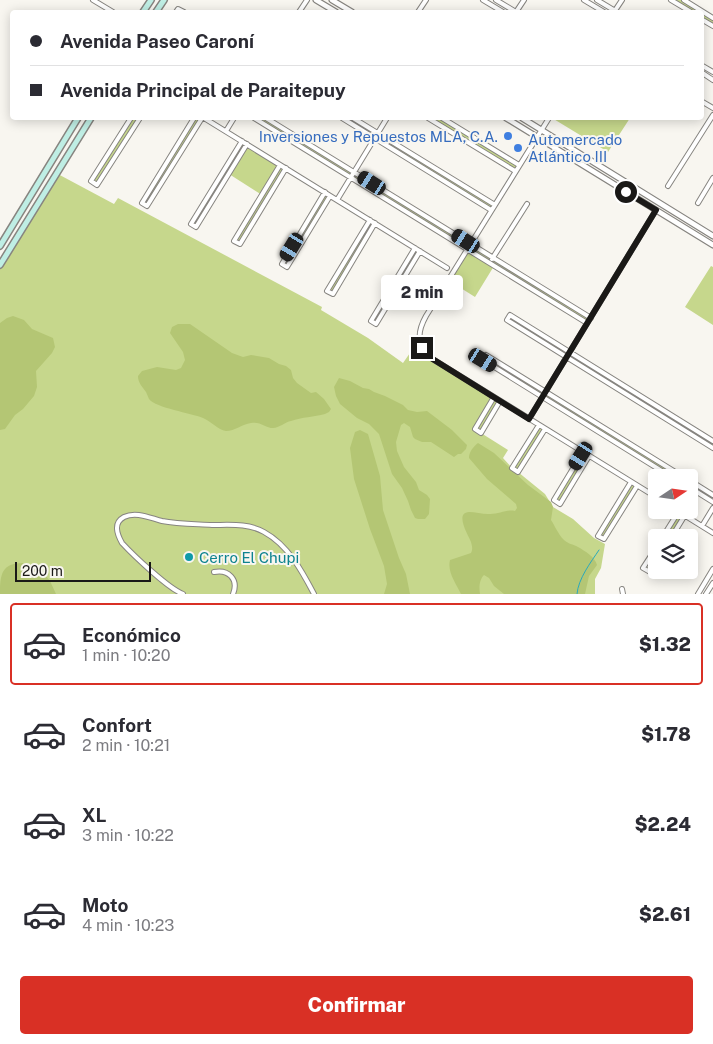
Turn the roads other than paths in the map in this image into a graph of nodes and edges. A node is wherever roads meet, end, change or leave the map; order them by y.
1 (93, 0) edge
2 (316, 0) edge
3 (332, 0) edge
4 (482, 0) edge
5 (496, 0) edge
6 (584, 0) edge
7 (597, 0) edge
8 (671, 0) edge
9 (684, 0) edge
10 (110, 10) edge
11 (333, 10) edge
12 (349, 10) edge
13 (500, 10) edge
14 (513, 10) edge
15 (601, 10) edge
16 (612, 10) edge
17 (688, 10) edge
18 (697, 10) edge
19 (713, 114) edge
20 (77, 120) edge
21 (90, 120) edge
22 (130, 120) edge
23 (139, 120) edge
24 (193, 120) edge
25 (202, 120) edge
26 (207, 120) edge
27 (233, 120) edge
28 (257, 120) edge
29 (269, 120) edge
30 (345, 120) edge
31 (356, 120) edge
32 (386, 120) edge
33 (431, 120) edge
34 (445, 120) edge
35 (509, 120) edge
36 (525, 120) edge
37 (548, 120) edge
38 (462, 130) junction
39 (541, 130) junction
40 (226, 131) junction
41 (378, 133) junction
42 (458, 136) junction
43 (537, 137) junction
44 (375, 138) junction
45 (301, 139) junction
46 (242, 141) junction
47 (247, 144) junction
48 (298, 145) junction
49 (280, 165) junction
50 (519, 165) junction
51 (286, 168) junction
52 (438, 170) junction
53 (515, 171) junction
54 (354, 172) junction
55 (435, 176) junction
56 (351, 177) junction
57 (713, 178) edge
58 (668, 186) dead end
59 (325, 192) junction
60 (330, 196) junction
61 (337, 200) junction
62 (698, 203) dead end
63 (526, 204) dead end
64 (494, 205) junction
65 (412, 208) junction
66 (491, 210) junction
67 (656, 210) junction
68 (409, 213) junction
69 (370, 220) junction
70 (375, 224) junction
71 (713, 236) edge
72 (470, 244) junction
73 (0, 246) edge
74 (713, 246) edge
75 (415, 248) junction
76 (467, 249) junction
77 (420, 251) junction
78 (493, 258) junction
79 (490, 263) junction
80 (0, 264) edge
81 (447, 268) dead end
82 (531, 281) junction
83 (528, 287) junction
84 (591, 318) junction
85 (587, 323) junction
86 (570, 352) junction
87 (567, 357) junction
88 (546, 391) junction
89 (494, 397) junction
90 (542, 397) junction
91 (500, 401) junction
92 (671, 415) junction
93 (529, 419) junction
94 (668, 420) junction
95 (539, 425) junction
96 (545, 428) junction
97 (713, 441) edge
98 (713, 448) edge
99 (583, 452) junction
100 (648, 454) junction
101 (590, 456) junction
102 (644, 460) junction
103 (658, 469) edge
104 (671, 469) edge
105 (631, 482) junction
106 (637, 486) junction
107 (698, 486) edge
108 (648, 493) edge
109 (698, 493) edge
110 (713, 495) edge
111 (713, 502) edge
112 (713, 508) edge
113 (691, 519) edge
114 (702, 526) junction
115 (713, 532) edge
116 (648, 561) edge
117 (713, 569) edge
118 (648, 571) edge
119 (214, 572) dead end
120 (713, 583) edge
121 (183, 594) edge
122 (233, 594) edge
123 (314, 594) edge
124 (698, 594) edge
125 (706, 594) edge

1 - 10 street
2 - 11 street
3 - 12 street
4 - 13 street
5 - 14 street
6 - 15 street
7 - 16 street
8 - 17 street
9 - 18 street
19 - 58 street
20 - 73 main road
21 - 80 main road
22 - 23 street
24 - 25 street
26 - 40 street
27 - 40 street
28 - 48 street
29 - 45 street
30 - 44 street
31 - 41 street
32 - 41 street
33 - 42 street
34 - 38 street
35 - 43 street
36 - 39 street
37 - 39 street
38 - 42 street
38 - 50 street
39 - 43 street
39 - 71 street
40 - 46 street
41 - 44 street
41 - 52 street
42 - 53 street
43 - 50 street
43 - 67 street
44 - 54 street
44 - 55 street
45 - 48 street
45 - 54 street
46 - 47 street
46 - 47 street
47 - 49 street
48 - 56 street
49 - 51 street
49 - 51 street
50 - 53 street
51 - 59 street
52 - 55 street
52 - 64 street
53 - 64 street
54 - 56 street
54 - 65 street
55 - 66 street
56 - 61 street
56 - 68 street
57 - 62 street
59 - 60 street
59 - 60 street
60 - 61 street
61 - 69 street
63 - 78 street
64 - 66 street
65 - 68 street
65 - 72 street
66 - 72 street
67 - 74 street
67 - 84 street
68 - 76 street
69 - 70 street
69 - 70 street
70 - 75 street
72 - 76 street
72 - 78 street
75 - 77 street
75 - 77 street
76 - 79 street
76 - 89 street
77 - 81 street
78 - 79 street
78 - 82 street
79 - 83 street
82 - 83 street
82 - 84 street
83 - 85 street
84 - 85 street
85 - 86 street
86 - 87 street
86 - 87 street
86 - 92 street
87 - 88 street
87 - 94 street
88 - 90 street
88 - 90 street
88 - 100 street
89 - 91 street
89 - 91 street
90 - 93 street
90 - 102 street
91 - 93 street
92 - 94 street
92 - 97 street
93 - 95 street
94 - 98 street
95 - 96 street
95 - 96 street
96 - 99 street
99 - 101 street
99 - 101 street
100 - 102 street
100 - 104 street
101 - 105 street
102 - 103 street
105 - 106 street
105 - 106 street
106 - 108 street
107 - 110 street
109 - 111 street
112 - 114 street
113 - 114 street
114 - 115 street
116 - 118 street
117 - 124 street
119 - 122 street
120 - 125 street
121 - 123 street

